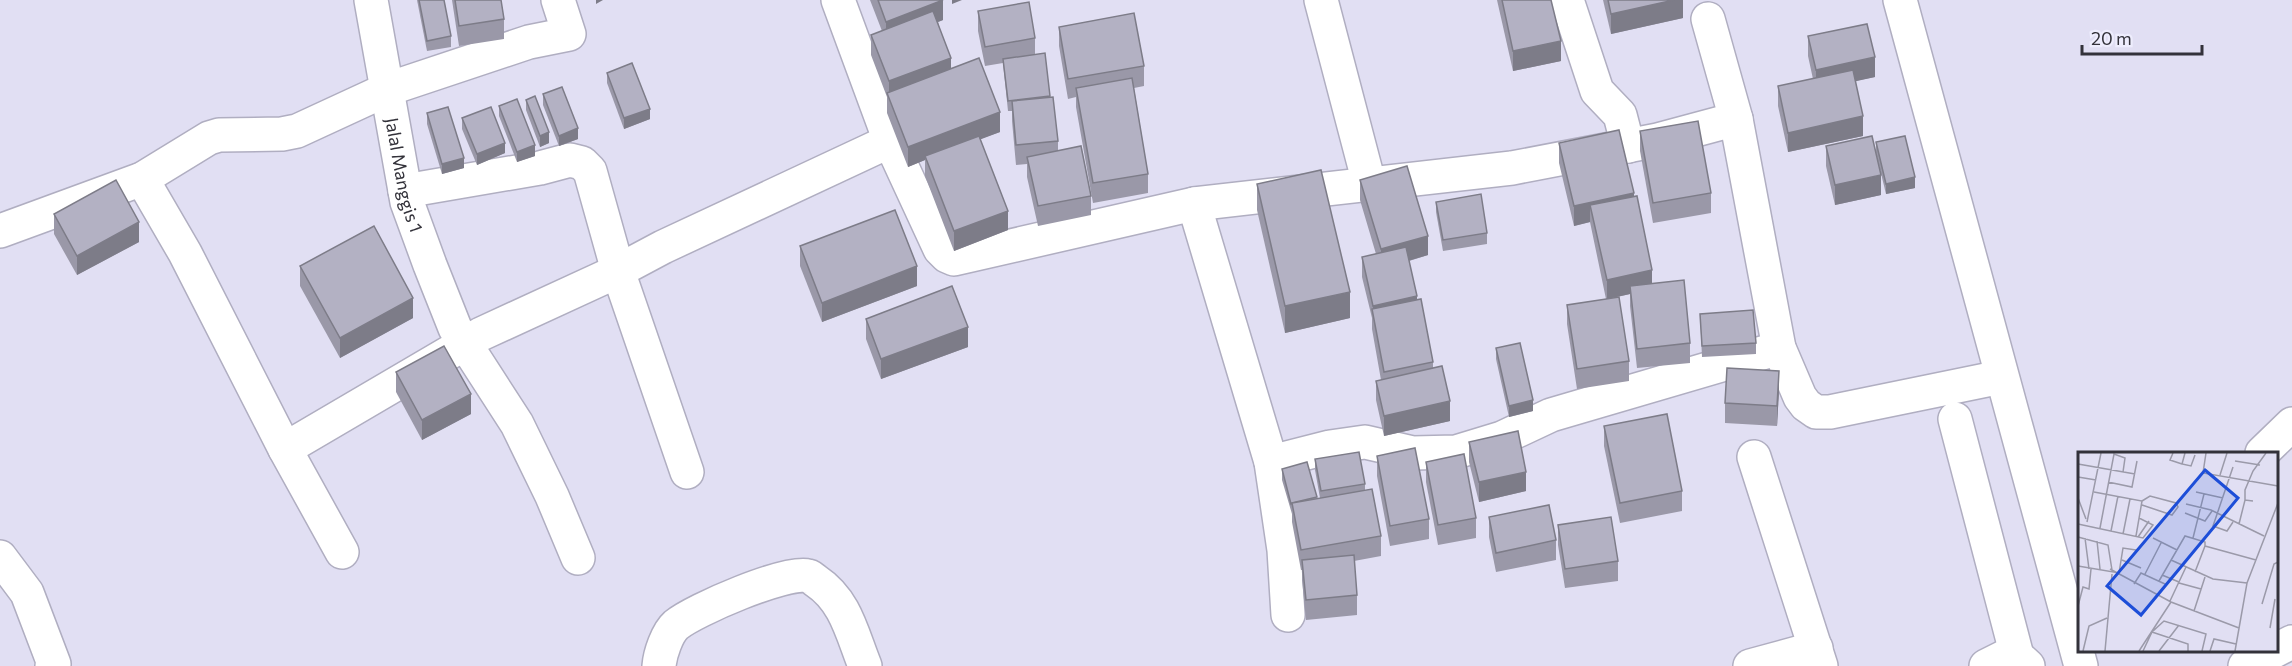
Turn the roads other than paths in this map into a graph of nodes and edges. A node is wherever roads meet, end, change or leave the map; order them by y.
1 (370, 0) edge
2 (558, 0) edge
3 (838, 0) edge
4 (1321, 0) edge
5 (1567, 0) edge
6 (1900, 0) edge
7 (1708, 19) dead end
8 (388, 89) junction
9 (1736, 120) junction
10 (890, 141) junction
11 (1628, 146) junction
12 (142, 179) junction
13 (1369, 183) junction
14 (405, 191) junction
15 (1194, 204) junction
16 (0, 231) edge
17 (618, 271) junction
18 (464, 344) junction
19 (1779, 348) junction
20 (2001, 377) junction
21 (1955, 419) dead end
22 (2292, 424) edge
23 (285, 449) junction
24 (2263, 452) edge
25 (1754, 457) dead end
26 (1271, 462) junction
27 (687, 472) dead end
28 (342, 552) dead end
29 (0, 557) edge
30 (578, 558) dead end
31 (2071, 596) edge
32 (1288, 615) dead end
33 (2292, 642) edge
34 (2078, 645) edge
35 (2277, 650) edge
36 (2079, 651) edge
37 (2274, 651) edge
38 (1819, 657) edge
39 (2023, 661) edge
40 (52, 666) edge
41 (659, 666) edge
42 (865, 666) edge
43 (1750, 666) edge
44 (1986, 666) edge
45 (2081, 666) edge
46 (2245, 666) edge

1 - 8 street, Jalal Manggis 1
2 - 8 street
3 - 10 street
4 - 13 street
5 - 11 street
6 - 20 street
7 - 9 street
8 - 12 street
8 - 14 street, Jalal Manggis 1
9 - 11 street
9 - 19 street
10 - 15 street
10 - 17 street
11 - 13 street
12 - 16 street
12 - 23 street
13 - 15 street
14 - 17 street
14 - 18 street, Jalal Manggis 1
15 - 26 street
17 - 18 street
17 - 27 street
18 - 23 street
18 - 30 street, Jalal Manggis 1
19 - 20 street
19 - 26 street
20 - 31 street
21 - 39 street
22 - 24 street
23 - 28 street
25 - 38 street
26 - 32 street
29 - 40 street
31 - 34 street
33 - 35 street
36 - 45 street
37 - 46 street
38 - 43 street
39 - 44 street
41 - 42 street

